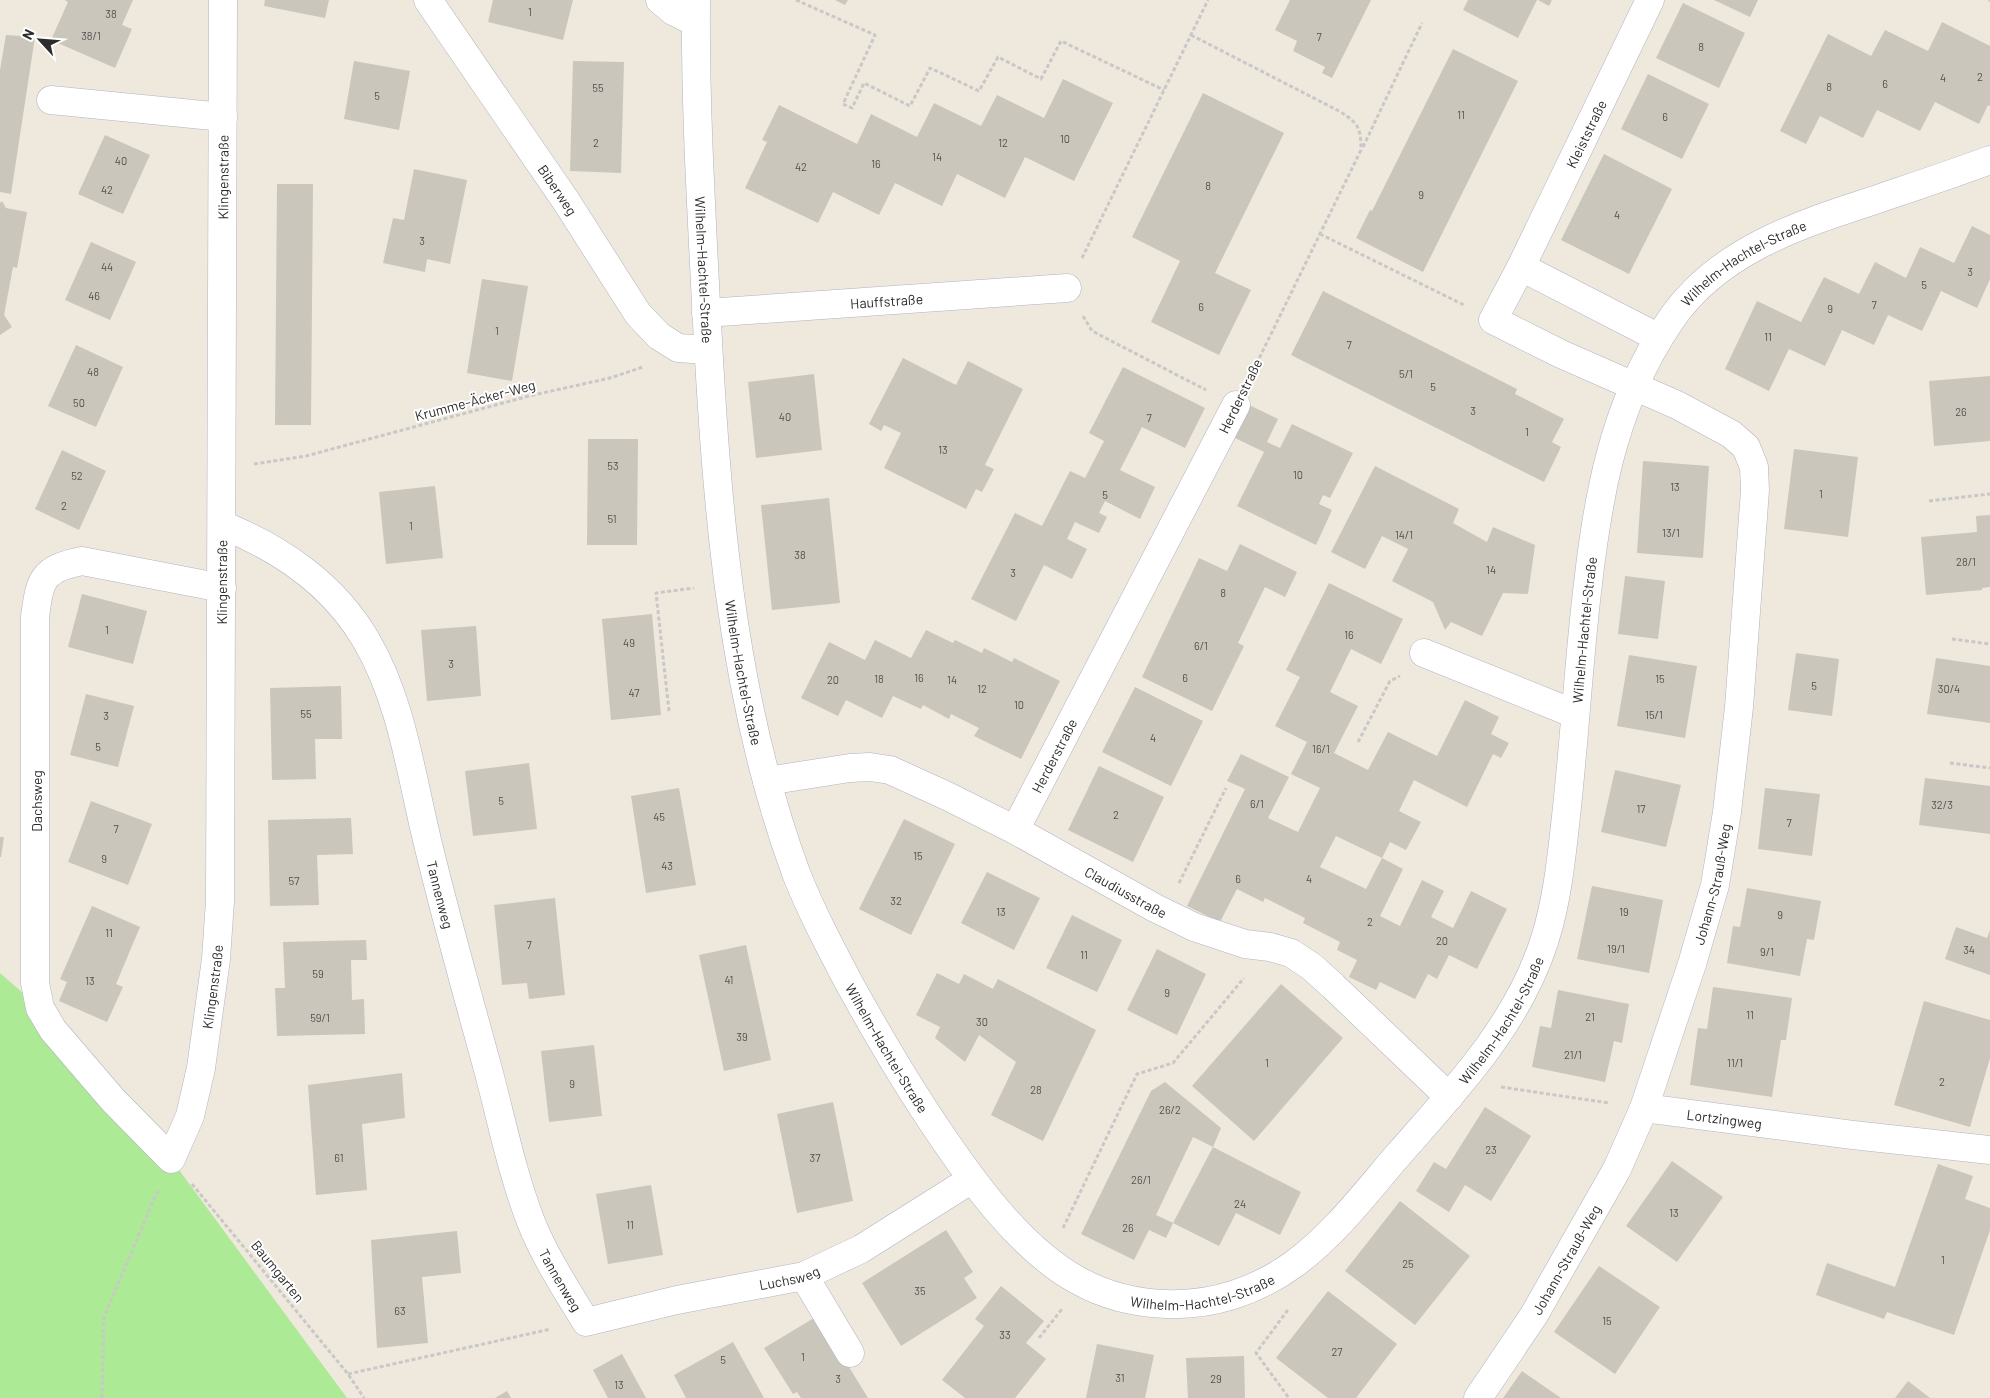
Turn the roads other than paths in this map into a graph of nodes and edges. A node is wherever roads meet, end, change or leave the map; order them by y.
1 (223, 0) edge
2 (428, 0) edge
3 (660, 0) edge
4 (1650, 0) edge
5 (695, 11) edge
6 (51, 100) dead end
7 (223, 117) junction
8 (1990, 160) edge
9 (1520, 267) junction
10 (1067, 288) road end
11 (706, 313) junction
12 (1659, 338) junction
13 (708, 350) junction
14 (1635, 386) junction
15 (1236, 405) road end
16 (222, 525) junction
17 (222, 588) junction
18 (1430, 656) road end
19 (1575, 714) junction
20 (767, 781) junction
21 (1015, 830) junction
22 (1455, 1089) junction
23 (1644, 1108) junction
24 (1990, 1150) edge
25 (171, 1159) joint
26 (972, 1179) junction
27 (804, 1276) junction
28 (586, 1322) joint
29 (850, 1353) dead end
30 (1478, 1398) edge

1 - 7 street, Klingenstraße
2 - 13 street, Biberweg
3 - 5 street
4 - 9 street, Kleiststraße
5 - 11 street, Wilhelm-Hachtel-Straße
6 - 7 street
7 - 16 street, Klingenstraße
8 - 12 street, Wilhelm-Hachtel-Straße
9 - 12 street
9 - 14 street, Kleiststraße
10 - 11 street, Hauffstraße
11 - 13 street, Wilhelm-Hachtel-Straße
12 - 14 street, Wilhelm-Hachtel-Straße
13 - 20 street, Wilhelm-Hachtel-Straße
14 - 19 street, Wilhelm-Hachtel-Straße
14 - 23 street, Johann-Strauß-Weg
15 - 21 street, Herderstraße
16 - 17 street, Klingenstraße
16 - 28 street, Tannenweg
17 - 25 street, Klingenstraße
17 - 25 street, Dachsweg
18 - 19 street
19 - 22 street, Wilhelm-Hachtel-Straße
20 - 21 street, Claudiusstraße
20 - 26 street, Wilhelm-Hachtel-Straße
21 - 22 street, Claudiusstraße
22 - 26 street, Wilhelm-Hachtel-Straße
23 - 24 street, Lortzingweg
23 - 30 street, Johann-Strauß-Weg
26 - 27 street, Luchsweg
27 - 28 street, Luchsweg
27 - 29 street

